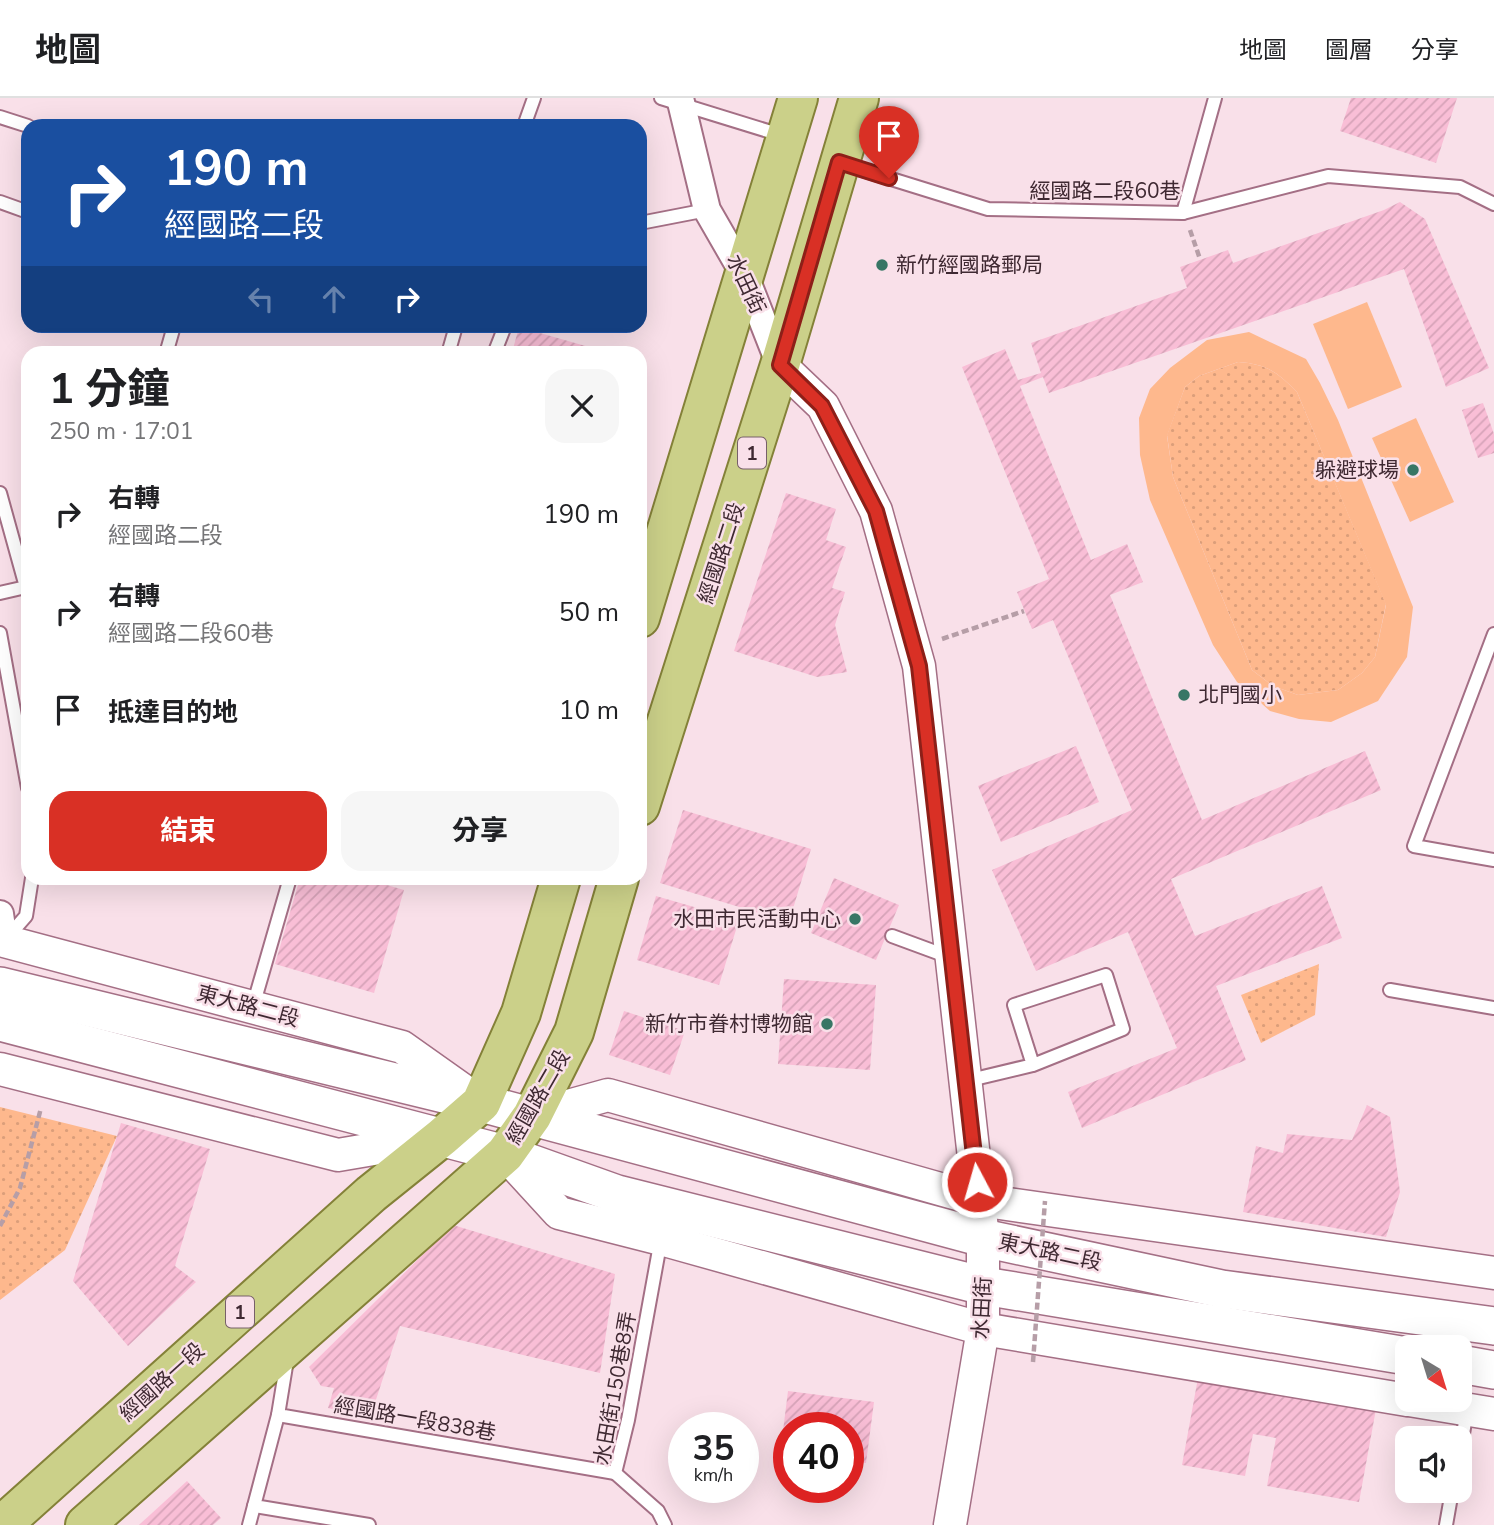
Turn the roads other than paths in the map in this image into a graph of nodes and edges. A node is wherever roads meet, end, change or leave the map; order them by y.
1 (534, 98) edge
2 (798, 98) edge
3 (859, 98) edge
4 (1215, 98) edge
5 (675, 100) edge
6 (0, 117) edge
7 (526, 119) edge
8 (21, 124) edge
9 (787, 137) junction
10 (839, 162) junction
11 (0, 202) edge
12 (1494, 204) edge
13 (21, 210) edge
14 (707, 210) junction
15 (1183, 213) junction
16 (647, 222) edge
17 (746, 276) junction
18 (780, 365) junction
19 (0, 493) edge
20 (21, 566) edge
21 (21, 588) edge
22 (0, 593) edge
23 (647, 595) edge
24 (0, 633) edge
25 (1494, 634) edge
26 (21, 749) edge
27 (647, 784) edge
28 (1494, 860) edge
29 (31, 885) edge
30 (288, 885) edge
31 (559, 885) edge
32 (617, 885) edge
33 (1, 932) edge
34 (892, 936) dead end
35 (952, 958) junction
36 (0, 986) edge
37 (1390, 990) dead end
38 (253, 1007) junction
39 (1494, 1007) edge
40 (0, 1022) edge
41 (1033, 1065) junction
42 (0, 1069) edge
43 (966, 1081) junction
44 (481, 1103) junction
45 (532, 1116) junction
46 (442, 1137) junction
47 (505, 1154) junction
48 (979, 1200) junction
49 (984, 1238) junction
50 (661, 1239) junction
51 (1494, 1273) edge
52 (984, 1286) junction
53 (1494, 1326) edge
54 (983, 1329) junction
55 (289, 1345) junction
56 (1395, 1354) edge
57 (1472, 1366) edge
58 (1494, 1370) edge
59 (1395, 1398) edge
60 (1481, 1412) edge
61 (278, 1415) junction
62 (1472, 1429) edge
63 (615, 1473) junction
64 (1450, 1503) edge
65 (254, 1506) junction
66 (2, 1525) edge
67 (85, 1525) edge
68 (249, 1525) edge
69 (369, 1525) edge
70 (665, 1525) edge
71 (950, 1525) edge
72 (1446, 1525) edge

1 - 7 lane
2 - 9 main road
3 - 10 main road, 經國路二段 / 1
4 - 15 lane
5 - 9 lane
5 - 14 street, 水田街
6 - 8 lane
9 - 17 main road
10 - 15 lane, 經國路二段60巷
10 - 18 main road, 經國路二段 / 1
11 - 13 lane
12 - 15 lane, 經國路二段60巷
14 - 16 lane
14 - 17 street, 水田街
17 - 18 street, 水田街
17 - 23 main road
18 - 27 main road, 經國路二段 / 1
18 - 35 street, 水田街
19 - 20 lane
21 - 22 lane
24 - 26 lane
25 - 28 lane
29 - 33 lane
30 - 38 lane
31 - 44 main road, 1
32 - 45 main road, 經國路二段
33 - 38 street, 東大路二段
34 - 35 lane
35 - 43 street, 水田街
36 - 44 main road, 東大路二段
37 - 39 lane
38 - 44 street, 東大路二段
40 - 46 main road, 東大路二段
41 - 41 lane
41 - 43 lane
42 - 46 street, 東大路二段
43 - 48 street, 水田街
44 - 45 main road, 東大路二段
44 - 46 main road, 經國路一段 / 1
45 - 47 main road, 經國路二段
45 - 48 street, 東大路二段
45 - 49 main road, 東大路二段
46 - 47 main road, 東大路二段
46 - 66 main road, 經國路一段 / 1
47 - 50 street
47 - 52 main road, 東大路二段
47 - 55 main road
48 - 49 street, 水田街
48 - 51 street, 東大路二段
49 - 52 street, 水田街
49 - 53 main road, 東大路二段
50 - 54 street
50 - 63 lane, 水田街150巷8弄
52 - 54 street, 水田街
52 - 56 main road, 東大路二段
54 - 59 street
54 - 71 street, 水田街
55 - 61 lane
55 - 67 main road
57 - 58 main road
60 - 62 lane
61 - 63 lane, 經國路一段838巷
61 - 65 lane
63 - 70 lane, 水田街150巷8弄
64 - 72 lane
65 - 68 lane
65 - 69 lane

